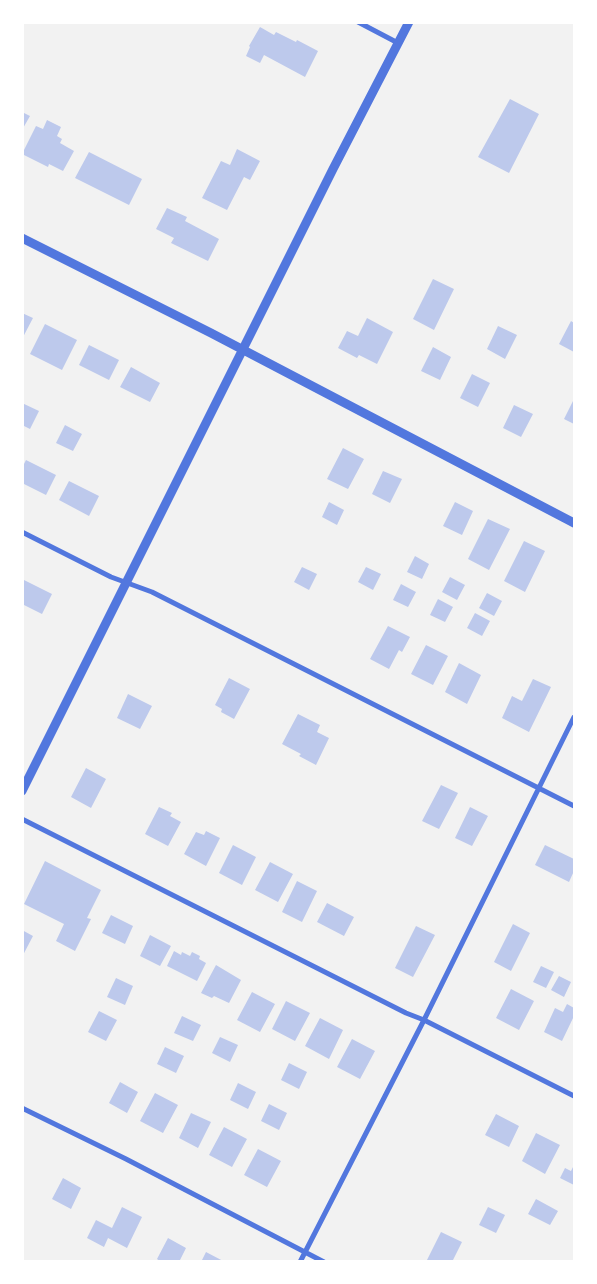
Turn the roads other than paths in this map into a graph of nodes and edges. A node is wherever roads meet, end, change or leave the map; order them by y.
1 (358, 22) edge
2 (409, 22) edge
3 (398, 44) junction
4 (22, 238) edge
5 (244, 351) junction
6 (574, 523) edge
7 (22, 532) edge
8 (127, 583) junction
9 (574, 717) edge
10 (539, 788) junction
11 (22, 791) edge
12 (574, 806) edge
13 (22, 819) edge
14 (424, 1020) junction
15 (574, 1096) edge
16 (22, 1108) edge
17 (304, 1252) junction
18 (300, 1262) edge
19 (324, 1262) edge

1 - 3 street
2 - 3 street
3 - 5 street
4 - 5 street
5 - 6 street
5 - 8 street
7 - 8 street
8 - 10 street
8 - 11 street
9 - 10 street
10 - 12 street
10 - 14 street
13 - 14 street
14 - 15 street
14 - 17 street
16 - 17 street
17 - 18 street
17 - 19 street

